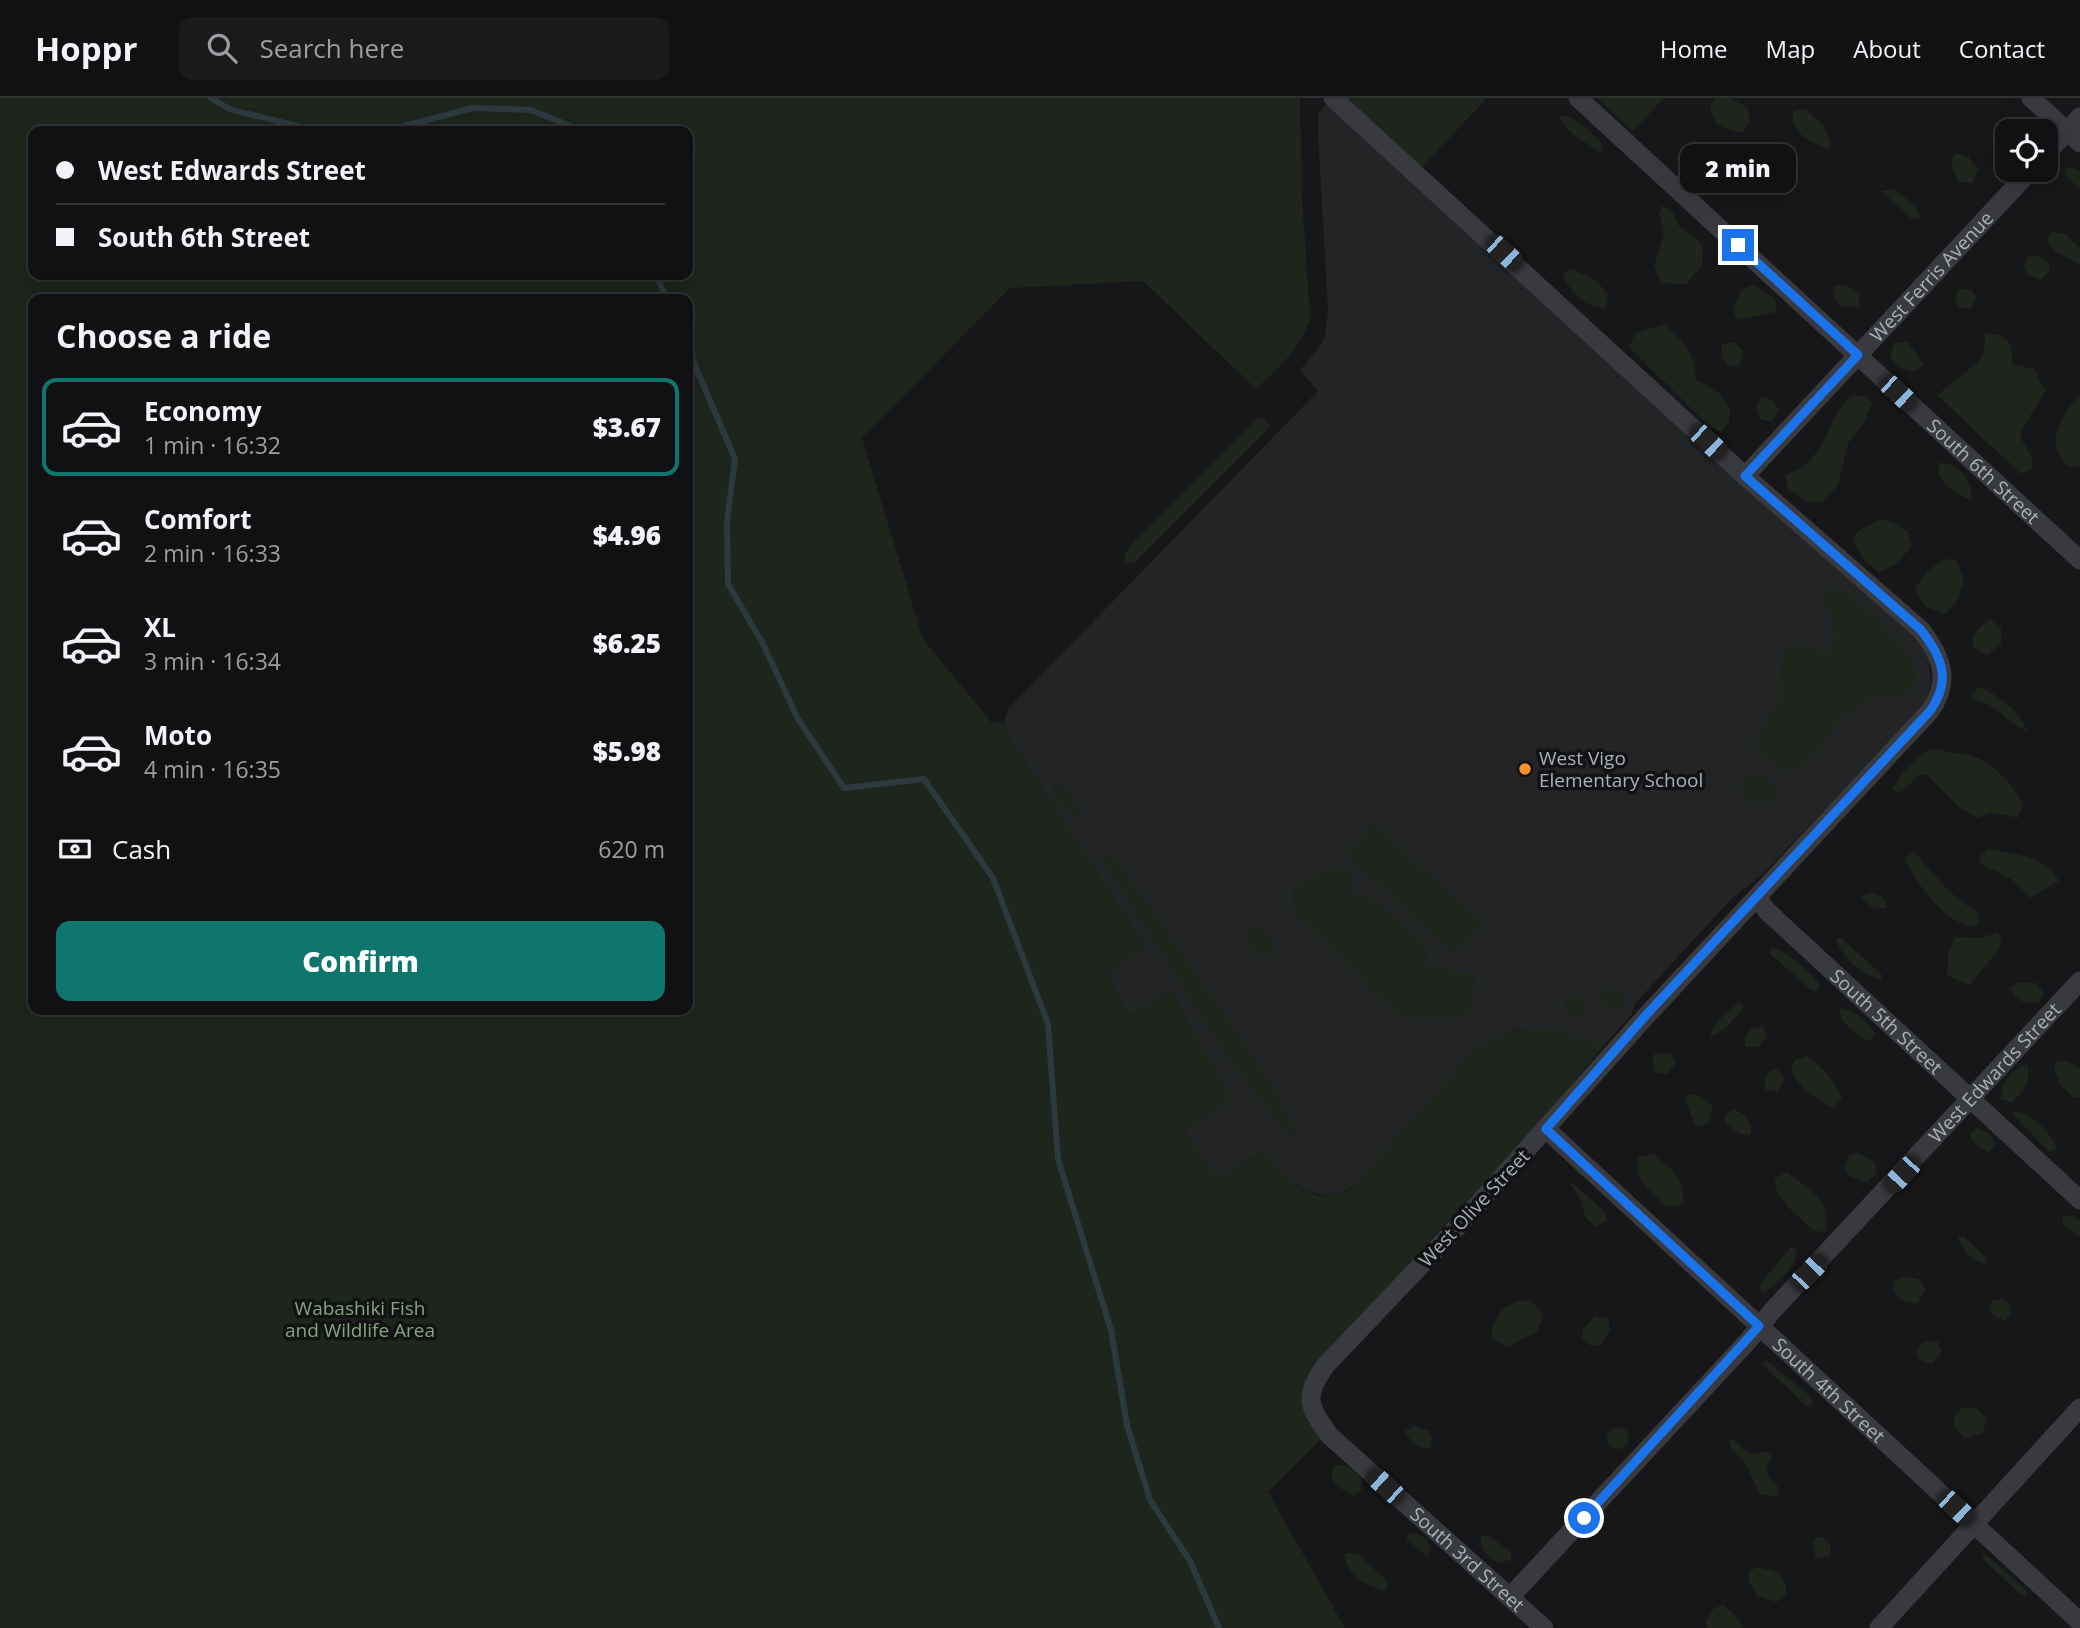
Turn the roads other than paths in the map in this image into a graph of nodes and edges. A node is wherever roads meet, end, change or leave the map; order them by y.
1 (1333, 98) edge
2 (1578, 98) edge
3 (2031, 98) edge
4 (2076, 131) edge
5 (2058, 145) edge
6 (2020, 182) edge
7 (1858, 355) junction
8 (1745, 476) junction
9 (2080, 560) edge
10 (1757, 897) junction
11 (2080, 981) edge
12 (1971, 1098) junction
13 (1546, 1129) junction
14 (2080, 1200) edge
15 (1759, 1326) junction
16 (1309, 1398) joint
17 (2080, 1408) edge
18 (1974, 1524) junction
19 (1510, 1597) junction
20 (2080, 1622) edge
21 (1544, 1628) edge
22 (1879, 1628) edge

1 - 8 street
2 - 7 street, South 6th Street
3 - 4 street
4 - 5 street
6 - 7 street, West Ferris Avenue
7 - 8 street, West Ferris Avenue
7 - 9 street, South 6th Street
8 - 10 street, West Olive Street
10 - 12 street, South 5th Street
10 - 13 street, West Olive Street
11 - 12 street, West Edwards Street
12 - 14 street, South 5th Street
12 - 15 street, West Edwards Street
13 - 15 street, South 4th Street
13 - 16 street, West Olive Street
15 - 18 street, South 4th Street
15 - 19 street, West Edwards Street
16 - 19 street, South 3rd Street
17 - 18 street
18 - 20 street, South 4th Street
18 - 22 street
19 - 21 street, South 3rd Street

